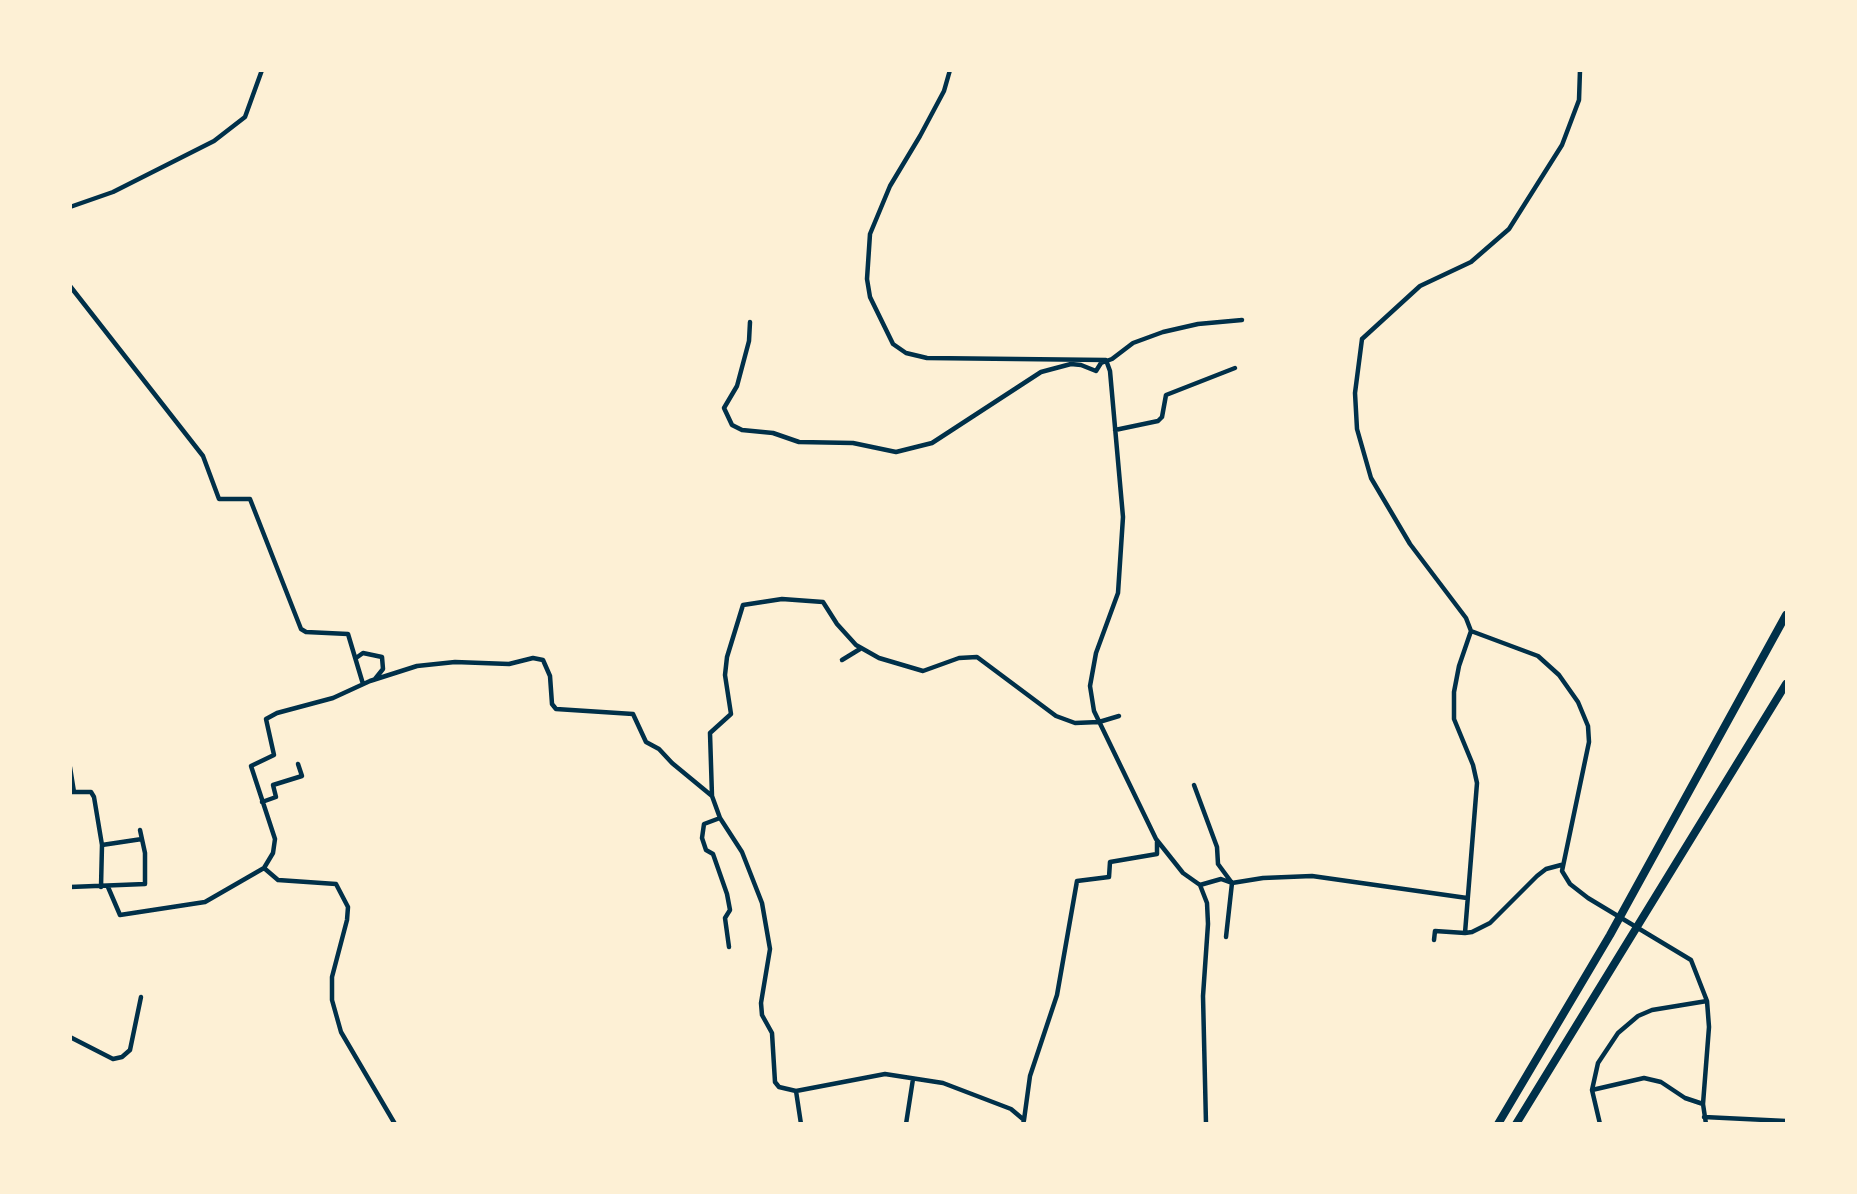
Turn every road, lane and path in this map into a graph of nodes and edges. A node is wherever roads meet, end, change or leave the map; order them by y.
1 (262, 70) edge
2 (950, 70) edge
3 (1580, 70) edge
4 (70, 207) edge
5 (70, 286) edge
6 (1242, 320) dead end
7 (750, 322) dead end
8 (1106, 360) junction
9 (1234, 368) dead end
10 (1115, 430) junction
11 (1786, 615) edge
12 (1471, 632) junction
13 (861, 649) junction
14 (356, 658) junction
15 (842, 660) dead end
16 (372, 681) junction
17 (363, 684) junction
18 (1786, 684) edge
19 (1119, 716) dead end
20 (1099, 722) junction
21 (298, 764) dead end
22 (70, 767) edge
23 (1194, 785) dead end
24 (72, 792) edge
25 (712, 796) junction
26 (262, 802) junction
27 (720, 818) junction
28 (140, 830) dead end
29 (142, 839) junction
30 (1156, 839) junction
31 (102, 845) junction
32 (1561, 865) junction
33 (264, 868) junction
34 (1232, 883) junction
35 (1200, 885) junction
36 (70, 887) edge
37 (104, 887) junction
38 (1467, 898) junction
39 (1465, 933) junction
40 (1226, 938) dead end
41 (1434, 940) dead end
42 (729, 947) dead end
43 (141, 997) dead end
44 (1707, 1001) junction
45 (70, 1037) edge
46 (913, 1078) junction
47 (1592, 1090) junction
48 (796, 1091) junction
49 (1703, 1104) junction
50 (1704, 1117) junction
51 (1786, 1121) edge
52 (1023, 1122) edge
53 (395, 1124) edge
54 (801, 1124) edge
55 (906, 1124) edge
56 (1206, 1124) edge
57 (1497, 1124) edge
58 (1516, 1124) edge
59 (1600, 1124) edge
60 (1706, 1124) edge

1 - 4 street
2 - 8 street
3 - 12 street
5 - 14 street
6 - 8 street
7 - 8 street
8 - 10 street
9 - 10 street
10 - 20 street
11 - 57 highway
12 - 32 street
12 - 38 street
13 - 15 street
13 - 20 street
13 - 25 street
14 - 16 street
14 - 17 street
16 - 17 street
16 - 25 street
17 - 26 street
18 - 58 highway
19 - 20 street
20 - 30 street
21 - 26 street
22 - 24 street
23 - 34 street
24 - 31 street
25 - 27 street
26 - 33 street
27 - 42 street
27 - 48 street
28 - 29 street
29 - 31 street
29 - 37 street
30 - 35 street
30 - 52 street
31 - 37 street
32 - 39 street
32 - 44 street
33 - 37 street
33 - 53 street
34 - 35 street
34 - 38 street
34 - 40 street
35 - 56 street
36 - 37 street
38 - 39 street
39 - 41 street
43 - 45 street
44 - 47 street
44 - 49 street
46 - 48 street
46 - 52 street
46 - 55 street
47 - 49 street
47 - 59 street
48 - 54 street
49 - 50 street
50 - 51 street
50 - 60 street

